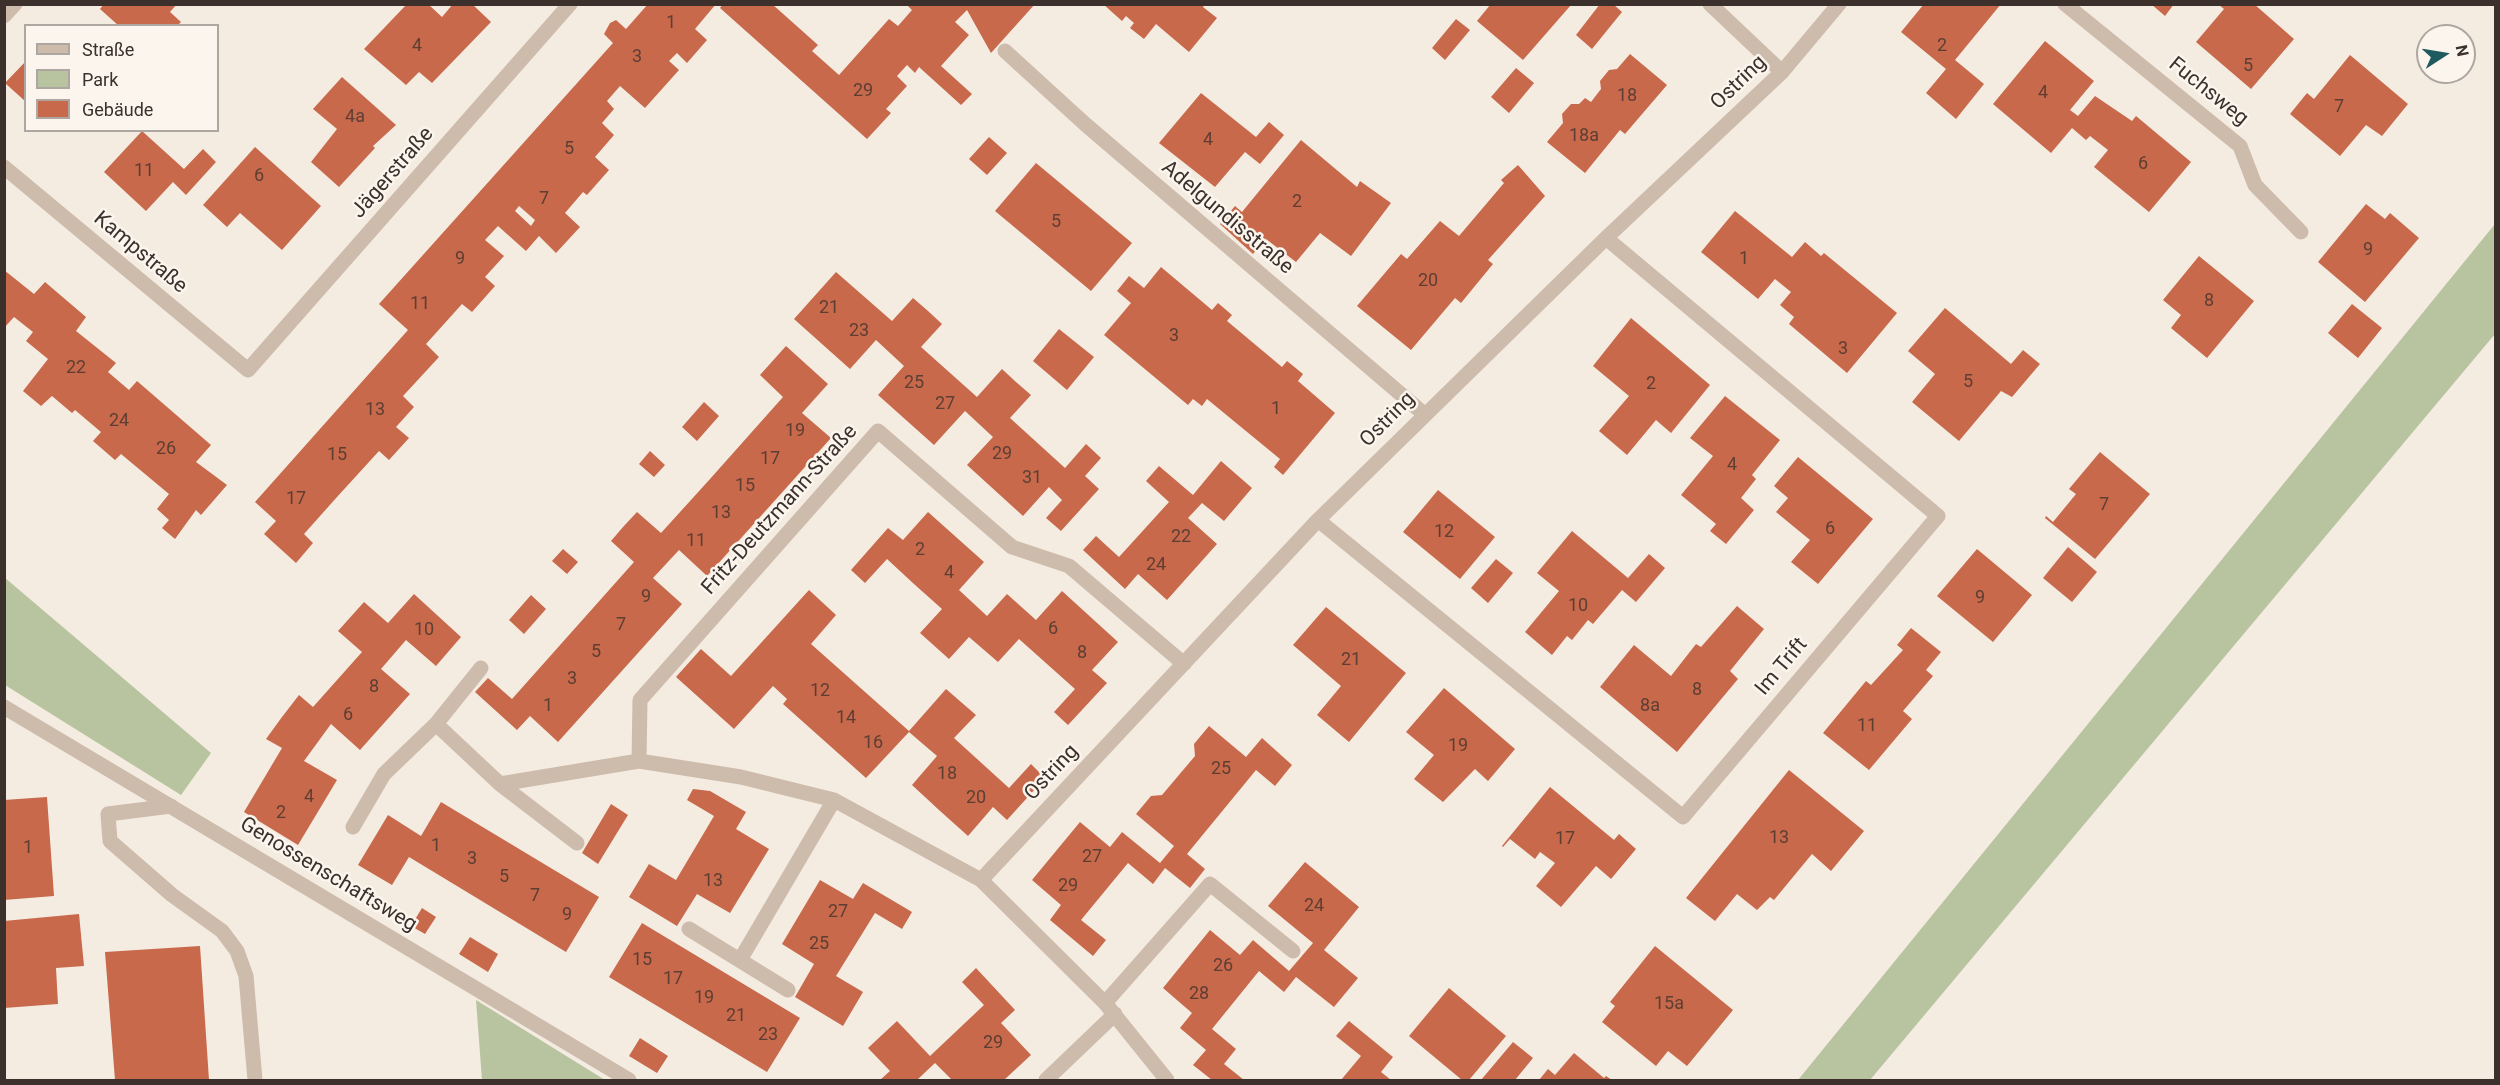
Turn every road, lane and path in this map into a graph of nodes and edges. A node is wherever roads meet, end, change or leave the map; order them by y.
1 (15, 4) edge
2 (570, 4) edge
3 (1710, 4) edge
4 (1839, 4) edge
5 (2065, 4) edge
6 (4, 16) edge
7 (1005, 51) dead end
8 (1782, 72) junction
9 (4, 167) edge
10 (2301, 232) dead end
11 (1606, 238) junction
12 (248, 370) joint
13 (1424, 414) junction
14 (1318, 520) junction
15 (1184, 664) junction
16 (481, 668) dead end
17 (4, 706) edge
18 (436, 724) junction
19 (639, 761) junction
20 (500, 784) junction
21 (834, 800) junction
22 (171, 806) junction
23 (353, 827) dead end
24 (577, 843) dead end
25 (981, 880) junction
26 (689, 929) dead end
27 (1293, 951) dead end
28 (740, 960) junction
29 (788, 990) dead end
30 (1110, 1009) junction
31 (255, 1080) edge
32 (629, 1080) edge
33 (1046, 1080) edge
34 (1167, 1080) edge

1 - 6 street
2 - 12 street, Jägerstraße
3 - 8 street
4 - 8 street, Ostring
5 - 10 street, Fuchsweg
7 - 13 street, Adelgundisstraße
8 - 11 street, Ostring
9 - 12 street, Kampstraße
11 - 13 street, Ostring
11 - 14 street, Im Trift
13 - 14 street, Ostring
14 - 15 street, Ostring
15 - 19 street, Fritz-Deutzmann-Straße
15 - 25 street, Ostring
16 - 18 street
17 - 22 street, Genossenschaftsweg
18 - 20 street
18 - 23 street
19 - 20 street
19 - 21 street
20 - 24 street
21 - 25 street
21 - 28 street
22 - 31 street
22 - 32 street, Genossenschaftsweg
25 - 30 street
26 - 28 street
27 - 30 street
28 - 29 street
30 - 33 street
30 - 34 street

